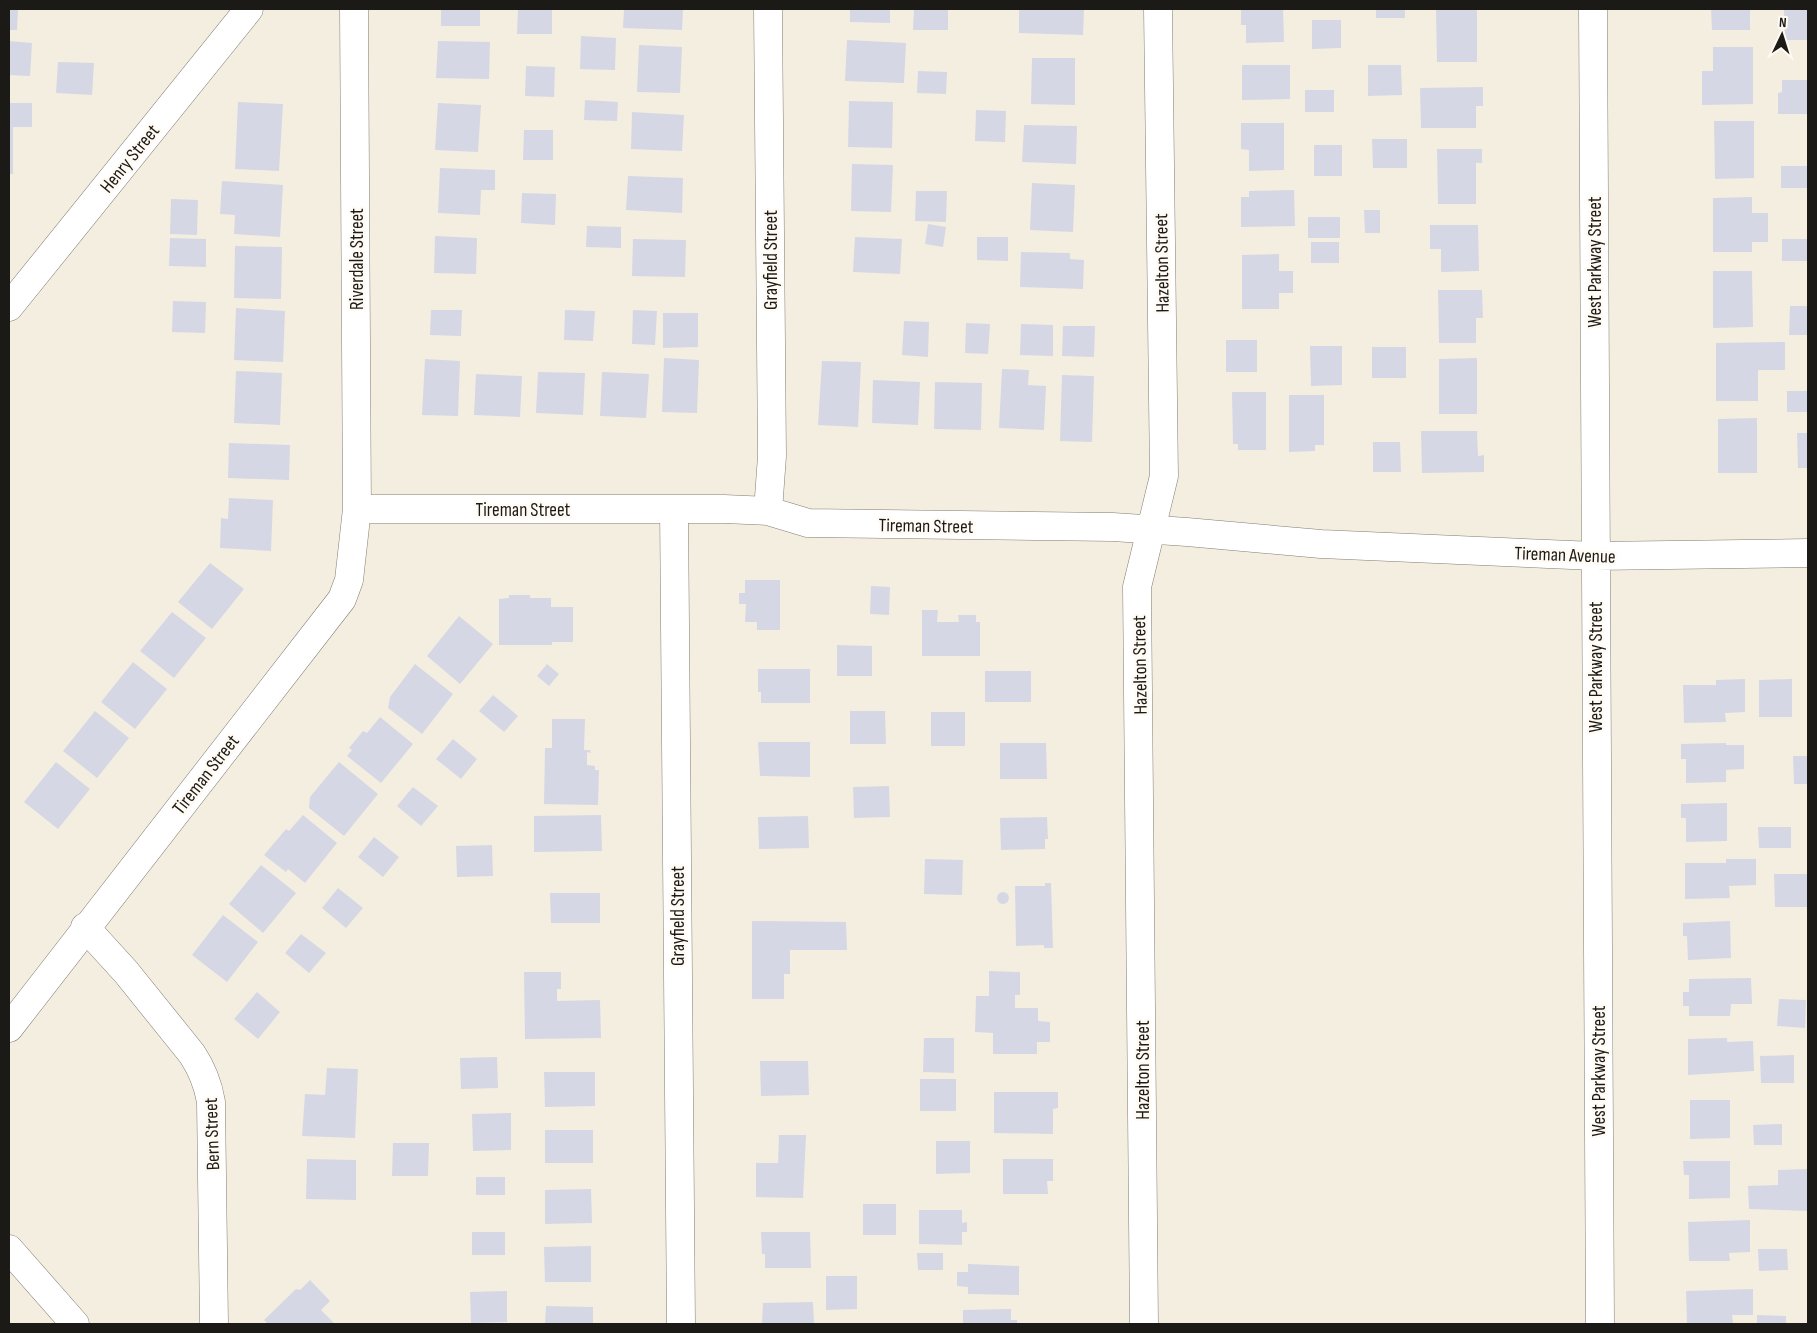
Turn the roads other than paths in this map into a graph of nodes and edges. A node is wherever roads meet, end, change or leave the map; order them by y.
1 (249, 9) edge
2 (354, 9) edge
3 (768, 9) edge
4 (1158, 9) edge
5 (1593, 9) edge
6 (9, 307) edge
7 (674, 508) junction
8 (357, 509) junction
9 (768, 511) junction
10 (1150, 530) junction
11 (1321, 544) joint
12 (1808, 553) edge
13 (1595, 556) junction
14 (85, 927) junction
15 (9, 1028) edge
16 (9, 1249) edge
17 (75, 1324) edge
18 (214, 1324) edge
19 (681, 1324) edge
20 (1144, 1324) edge
21 (1600, 1324) edge

1 - 6 street, Henry Street
2 - 8 street, Riverdale Street
3 - 9 street, Grayfield Street
4 - 10 street, Hazelton Street
5 - 13 street, West Parkway Street
7 - 8 street, Tireman Street
7 - 9 street, Tireman Street
7 - 19 street, Grayfield Street
8 - 14 street, Tireman Street
9 - 10 street, Tireman Street
10 - 11 street, Tireman Street
10 - 20 street, Hazelton Street
11 - 13 street, Tireman Avenue
12 - 13 street, Tireman Avenue
13 - 21 street, West Parkway Street
14 - 15 street, Tireman Street
14 - 18 street, Bern Street
16 - 17 street

